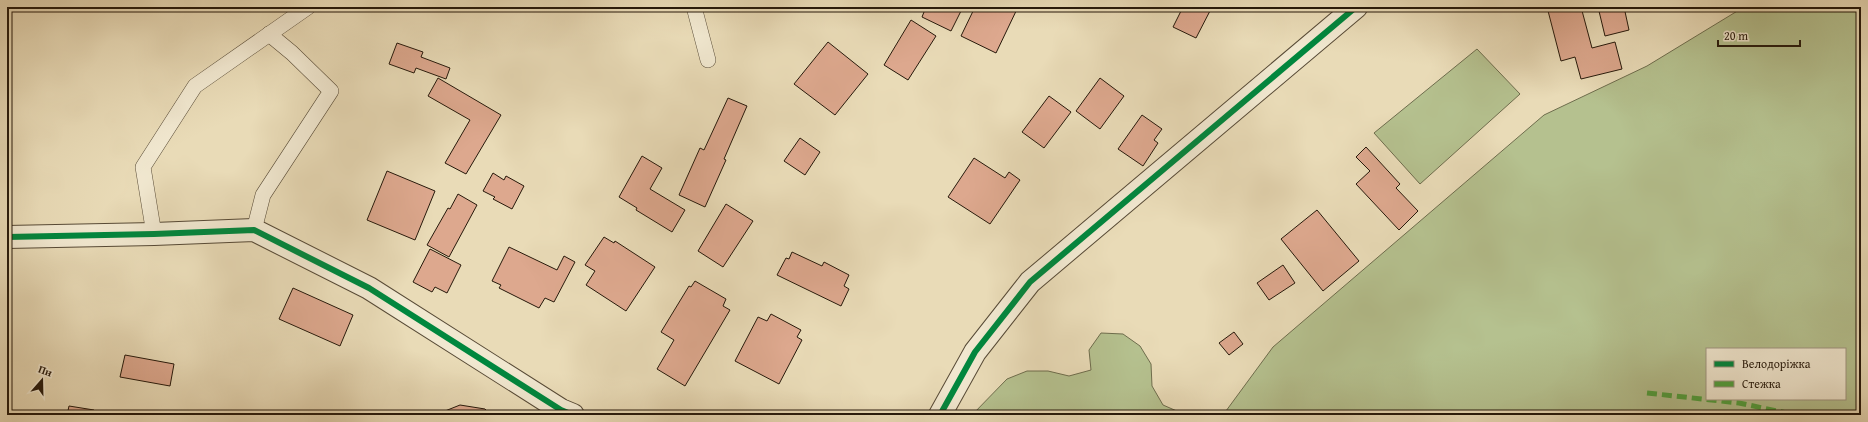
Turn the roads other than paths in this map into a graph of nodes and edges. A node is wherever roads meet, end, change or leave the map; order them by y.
1 (308, 7) edge
2 (694, 7) edge
3 (1356, 7) edge
4 (269, 34) junction
5 (708, 60) dead end
6 (254, 230) junction
7 (154, 234) junction
8 (7, 237) edge
9 (571, 415) edge
10 (940, 415) edge

1 - 4 lane
2 - 5 lane
3 - 10 street
4 - 6 lane
4 - 7 lane
6 - 7 street
6 - 9 street
7 - 8 street

